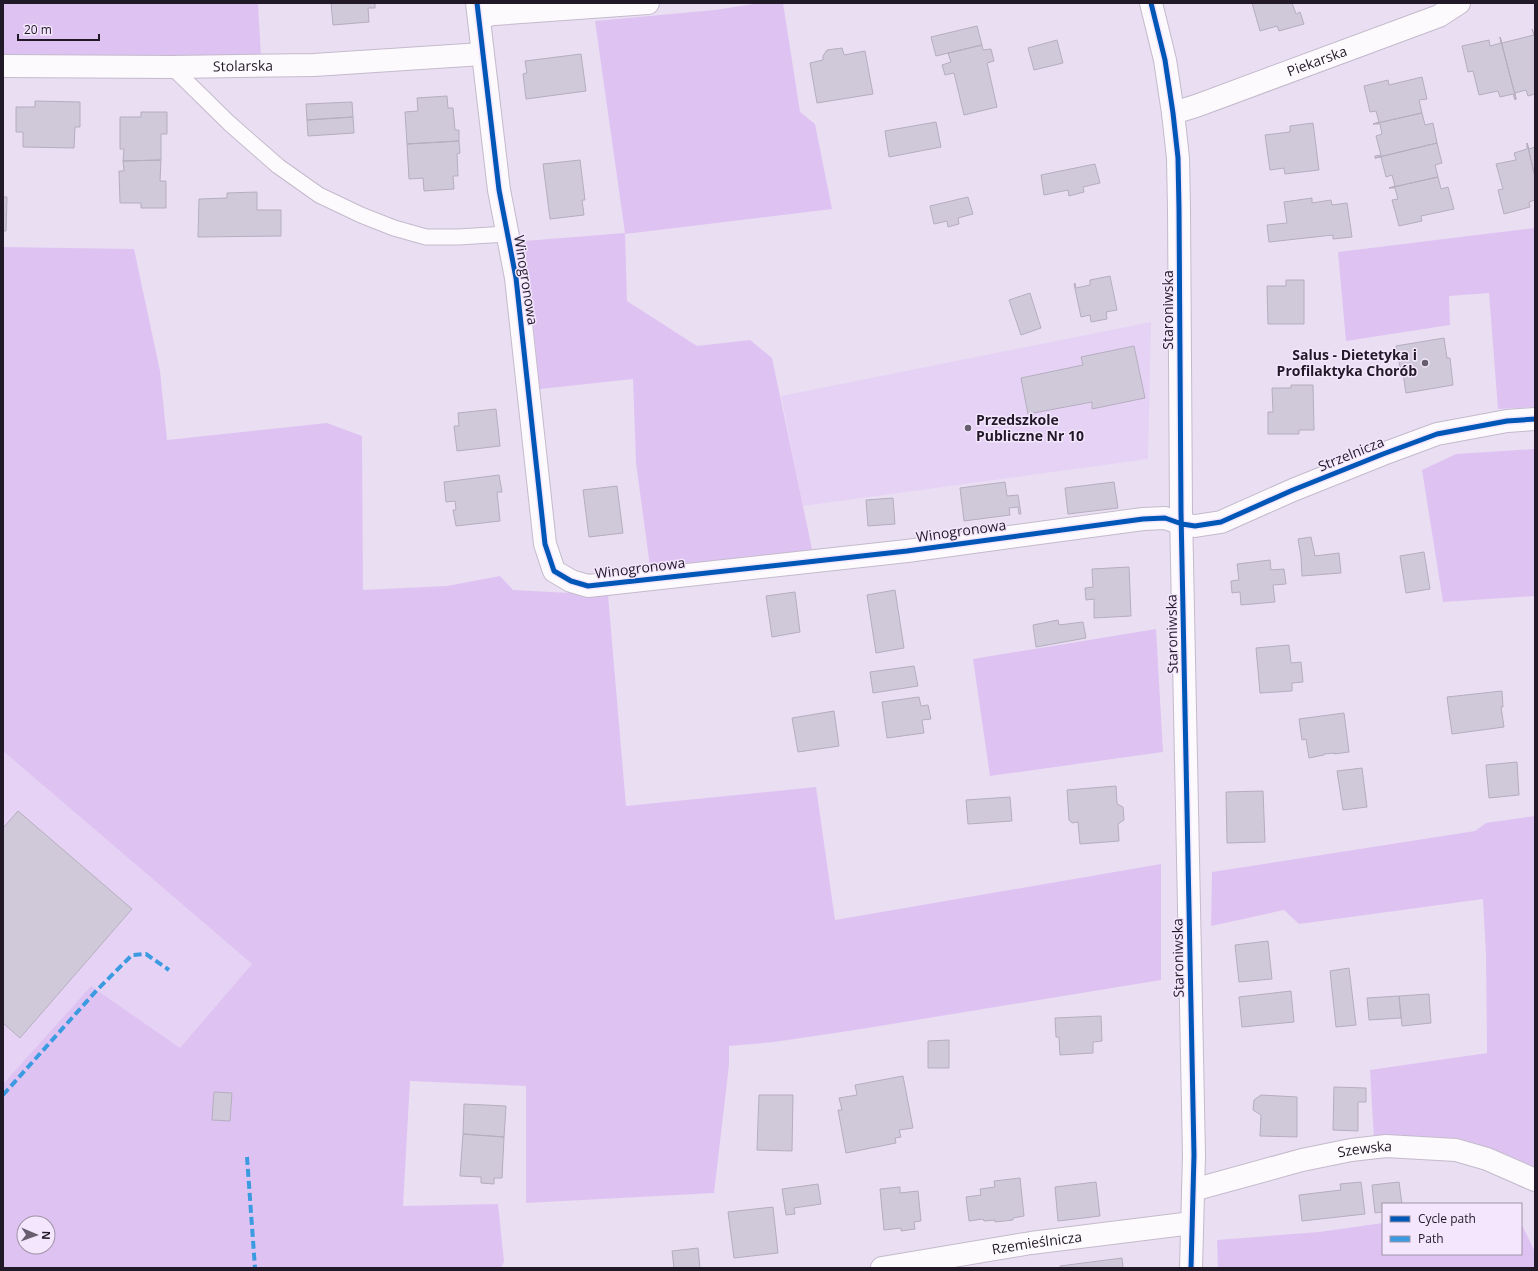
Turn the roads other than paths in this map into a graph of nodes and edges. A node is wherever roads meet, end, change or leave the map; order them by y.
1 (648, 3) edge
2 (1151, 3) edge
3 (1459, 3) edge
4 (478, 10) edge
5 (482, 54) junction
6 (3, 66) edge
7 (172, 67) junction
8 (1173, 113) junction
9 (507, 234) junction
10 (1535, 419) edge
11 (1182, 524) junction
12 (1535, 1180) edge
13 (1193, 1190) junction
14 (1192, 1223) junction
15 (882, 1268) edge
16 (1191, 1268) edge

1 - 4 street
2 - 8 street, Staroniwska
3 - 8 street, Piekarska
4 - 5 street, Winogronowa
5 - 7 street, Stolarska
5 - 9 street, Winogronowa
6 - 7 street, Stolarska
7 - 9 lane
8 - 11 street, Staroniwska
9 - 11 street, Winogronowa
10 - 11 street, Strzelnicza
11 - 13 street, Staroniwska
12 - 13 street, Szewska
13 - 14 street, Staroniwska
14 - 15 street, Rzemieślnicza
14 - 16 street, Staroniwska

